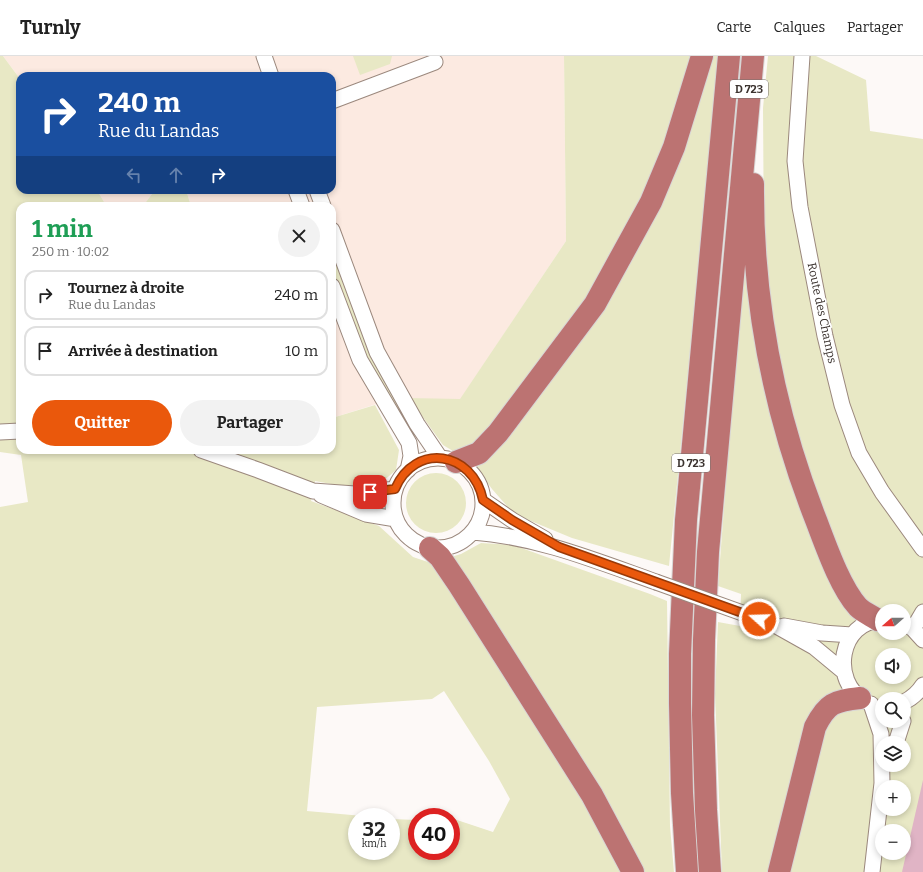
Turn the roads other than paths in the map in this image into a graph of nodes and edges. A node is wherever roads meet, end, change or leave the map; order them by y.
1 (264, 56) edge
2 (702, 56) edge
3 (729, 56) edge
4 (753, 56) edge
5 (802, 56) edge
6 (435, 62) dead end
7 (270, 72) edge
8 (336, 99) edge
9 (746, 122) junction
10 (336, 241) edge
11 (336, 297) edge
12 (16, 431) edge
13 (0, 432) edge
14 (212, 454) edge
15 (448, 460) junction
16 (408, 470) junction
17 (395, 489) junction
18 (313, 491) junction
19 (483, 500) junction
20 (396, 519) junction
21 (473, 532) junction
22 (559, 547) junction
23 (430, 548) junction
24 (923, 548) edge
25 (923, 612) edge
26 (875, 617) edge
27 (875, 621) edge
28 (773, 624) junction
29 (914, 631) edge
30 (852, 635) junction
31 (843, 671) junction
32 (916, 694) edge
33 (871, 703) edge
34 (911, 705) edge
35 (882, 780) edge
36 (878, 816) edge
37 (633, 872) edge
38 (687, 872) edge
39 (710, 872) edge
40 (779, 872) edge
41 (872, 872) edge

1 - 7 street
2 - 15 highway
3 - 38 highway, D 723
4 - 9 highway, D 723
5 - 24 street, Route des Champs
6 - 8 street
9 - 26 highway
9 - 39 highway, D 723
10 - 15 street
11 - 16 street
12 - 13 street
14 - 18 street
15 - 16 street
15 - 19 street
16 - 17 street
17 - 18 street
17 - 20 street
18 - 20 street
19 - 21 street
19 - 22 street
20 - 23 street
21 - 22 street
21 - 23 street
22 - 28 street, bridge
23 - 37 highway
25 - 29 street
27 - 30 street
28 - 30 street
28 - 31 street
30 - 31 street
31 - 33 street
32 - 34 street
33 - 35 street
33 - 40 highway
36 - 41 street

